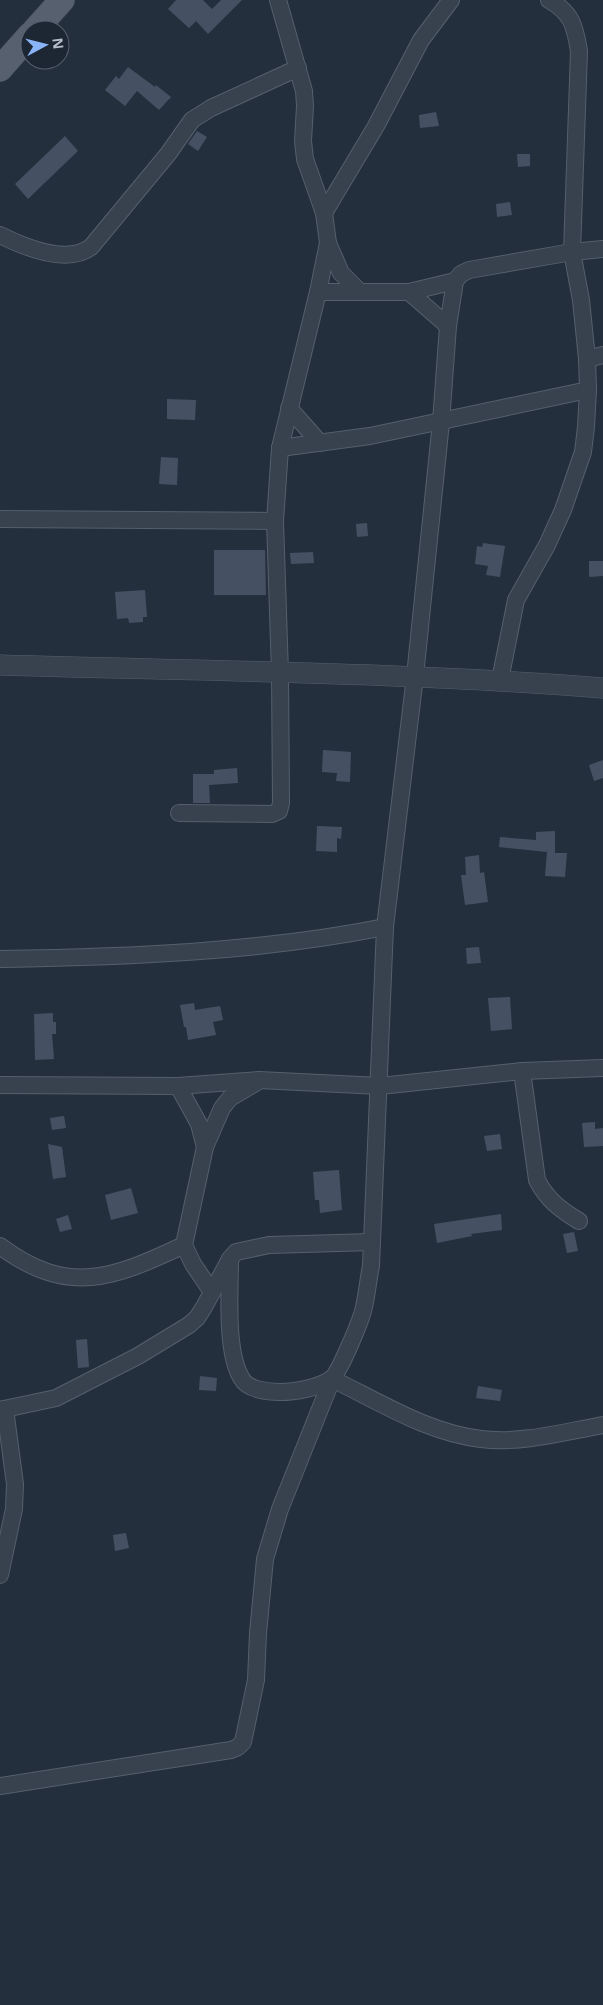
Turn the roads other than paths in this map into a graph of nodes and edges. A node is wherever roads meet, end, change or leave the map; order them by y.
1 (62, 0) edge
2 (278, 0) edge
3 (451, 0) edge
4 (549, 0) edge
5 (44, 20) edge
6 (20, 46) edge
7 (298, 68) junction
8 (0, 69) edge
9 (324, 213) junction
10 (0, 235) edge
11 (328, 242) junction
12 (603, 249) edge
13 (572, 252) junction
14 (455, 280) junction
15 (318, 292) junction
16 (360, 292) junction
17 (409, 292) junction
18 (448, 326) junction
19 (603, 355) edge
20 (587, 359) junction
21 (588, 390) junction
22 (289, 408) junction
23 (441, 422) junction
24 (320, 442) junction
25 (280, 448) junction
26 (0, 519) edge
27 (275, 521) junction
28 (0, 665) edge
29 (280, 673) junction
30 (415, 676) junction
31 (500, 680) junction
32 (603, 688) edge
33 (179, 813) dead end
34 (385, 927) junction
35 (0, 959) edge
36 (603, 1068) edge
37 (522, 1071) junction
38 (259, 1080) junction
39 (0, 1084) edge
40 (178, 1086) junction
41 (380, 1086) junction
42 (205, 1147) junction
43 (579, 1221) dead end
44 (372, 1242) junction
45 (184, 1245) junction
46 (0, 1246) edge
47 (230, 1259) junction
48 (212, 1292) junction
49 (332, 1379) junction
50 (3, 1410) edge
51 (603, 1425) edge
52 (0, 1575) edge
53 (0, 1786) edge

1 - 5 main road
2 - 7 street
3 - 9 street
4 - 13 street
6 - 8 main road
7 - 9 street
7 - 10 street
9 - 11 street
11 - 15 street
11 - 16 street
12 - 13 street
13 - 14 street
13 - 20 street
14 - 17 street
14 - 18 street
15 - 16 street
15 - 22 street
16 - 17 street
17 - 18 street
18 - 23 street
19 - 20 street
20 - 21 street
21 - 23 street
21 - 31 street
22 - 24 street
22 - 25 street
23 - 24 street
23 - 30 street
24 - 25 street
25 - 27 street
26 - 27 street
27 - 29 street
28 - 29 street
29 - 30 street
29 - 33 street
30 - 31 street
30 - 34 street
31 - 32 street
34 - 35 street
34 - 41 street
36 - 37 street
37 - 41 street
37 - 43 street
38 - 40 street
38 - 41 street
38 - 42 street
39 - 40 street
40 - 42 street
41 - 44 street
42 - 45 street
44 - 47 street
44 - 49 street
45 - 46 street
45 - 48 street
47 - 48 street
47 - 49 street
48 - 50 street
49 - 51 street
49 - 53 street
50 - 52 street

